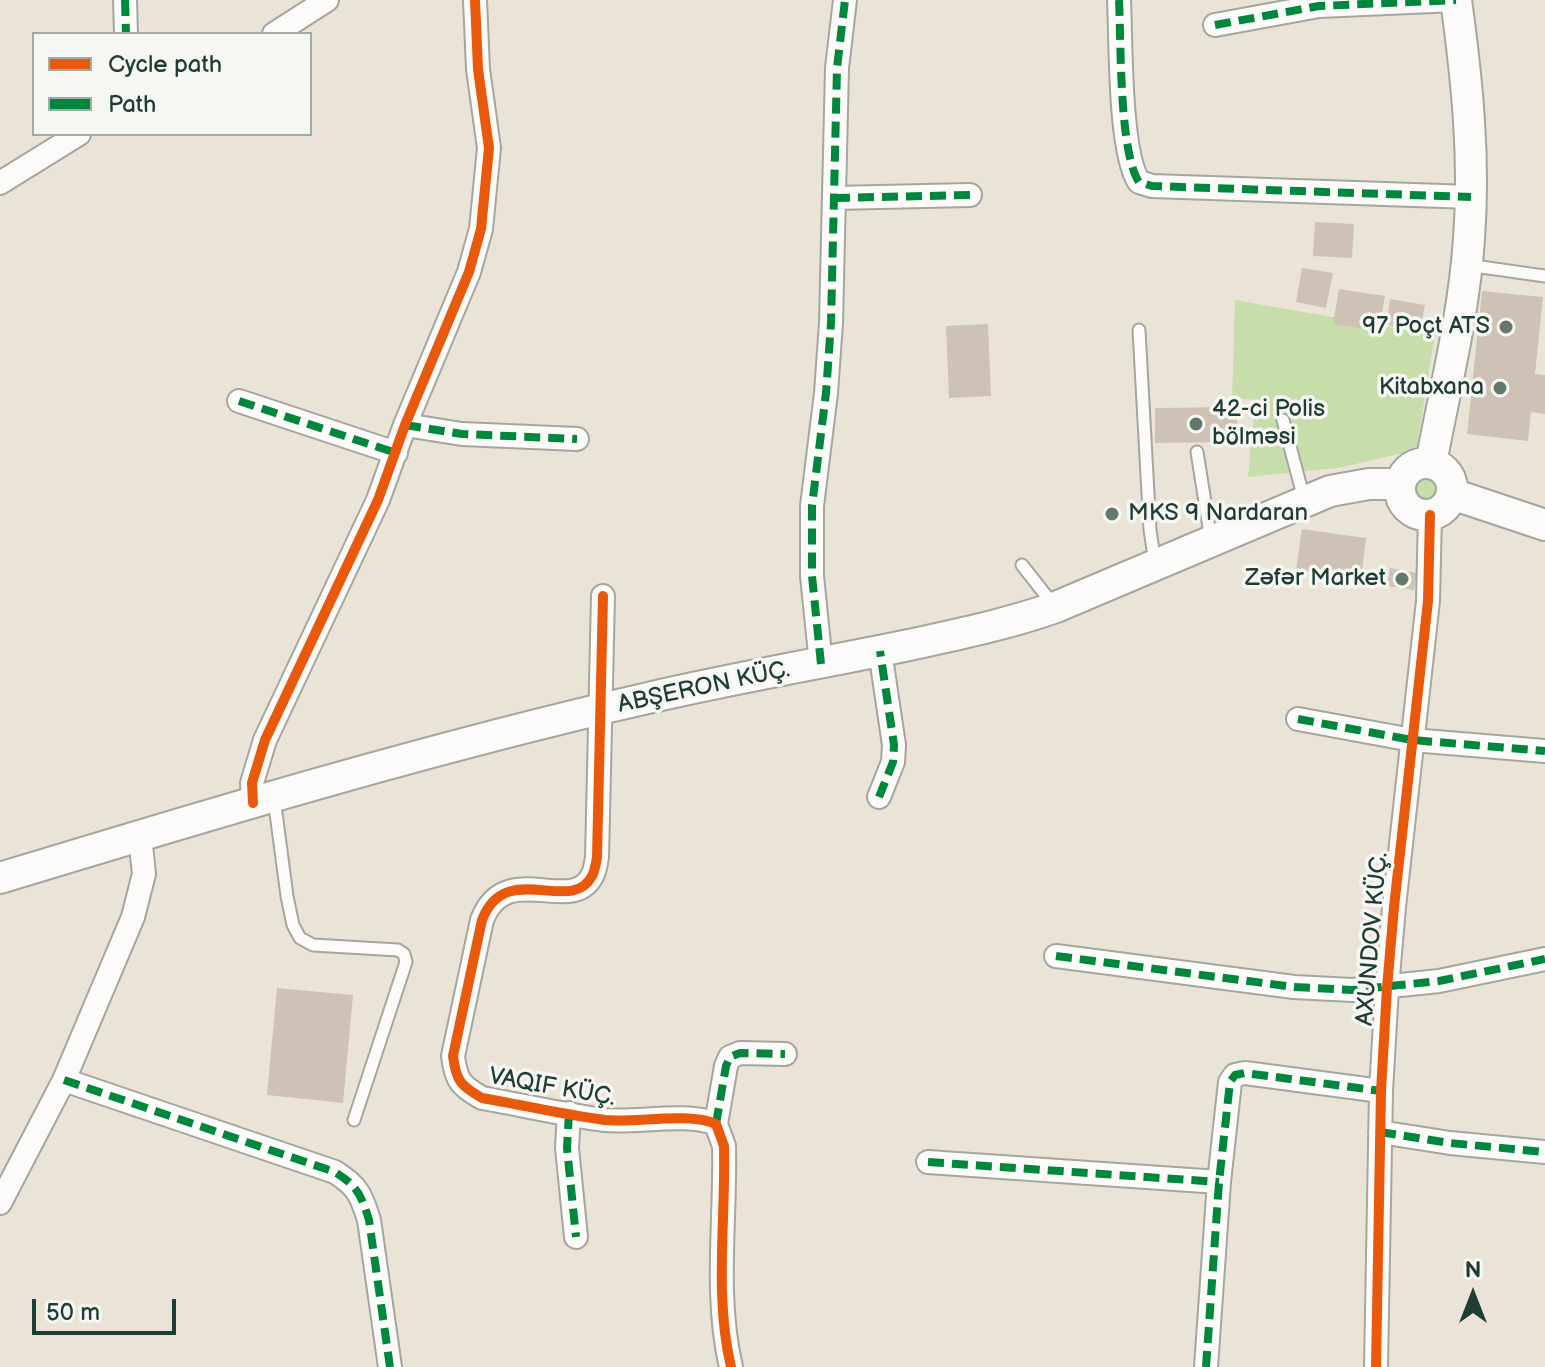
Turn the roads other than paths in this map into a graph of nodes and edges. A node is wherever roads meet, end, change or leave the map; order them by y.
1 (125, 0) edge
2 (327, 0) edge
3 (475, 0) edge
4 (845, 0) edge
5 (1119, 0) edge
6 (1456, 0) edge
7 (1215, 25) dead end
8 (126, 32) edge
9 (277, 32) edge
10 (76, 136) edge
11 (0, 183) edge
12 (970, 195) dead end
13 (1471, 197) junction
14 (834, 198) junction
15 (1466, 265) junction
16 (1545, 276) edge
17 (1139, 330) dead end
18 (239, 401) dead end
19 (1283, 420) dead end
20 (405, 425) junction
21 (577, 439) dead end
22 (1197, 452) dead end
23 (396, 453) junction
24 (1431, 463) junction
25 (1400, 484) junction
26 (1452, 494) junction
27 (1305, 500) junction
28 (1430, 515) junction
29 (1545, 525) edge
30 (1211, 541) junction
31 (1155, 564) junction
32 (1022, 565) dead end
33 (603, 596) dead end
34 (1056, 607) junction
35 (880, 651) junction
36 (821, 664) junction
37 (602, 709) junction
38 (1298, 719) dead end
39 (1412, 740) junction
40 (1545, 751) edge
41 (879, 797) dead end
42 (264, 800) junction
43 (140, 836) junction
44 (0, 878) edge
45 (1056, 956) dead end
46 (1545, 959) edge
47 (1387, 988) junction
48 (785, 1054) dead end
49 (64, 1080) junction
50 (1381, 1091) junction
51 (569, 1113) junction
52 (354, 1120) dead end
53 (716, 1124) junction
54 (1380, 1132) junction
55 (1545, 1152) edge
56 (928, 1162) dead end
57 (1219, 1182) junction
58 (0, 1203) edge
59 (576, 1237) dead end
60 (390, 1367) edge
61 (731, 1367) edge
62 (1206, 1367) edge
63 (1376, 1367) edge

1 - 8 street
2 - 9 street
3 - 20 street
4 - 14 street
5 - 13 street
6 - 7 street
6 - 13 main road
10 - 11 street
12 - 14 street
13 - 15 main road
14 - 36 street
15 - 16 lane
15 - 24 main road
17 - 31 lane
18 - 23 street
19 - 27 lane
20 - 21 street
20 - 23 street
22 - 30 lane
23 - 42 street
24 - 25 main road
24 - 26 main road
25 - 27 main road, ABŞERON KÜÇ.
25 - 28 main road
26 - 28 main road
26 - 29 main road
27 - 30 main road, ABŞERON KÜÇ.
28 - 39 street, AXUNDOV KÜÇ.
30 - 31 main road, ABŞERON KÜÇ.
31 - 34 main road, ABŞERON KÜÇ.
32 - 34 lane
33 - 37 street
34 - 35 main road, ABŞERON KÜÇ.
35 - 36 main road, ABŞERON KÜÇ.
35 - 41 street
36 - 37 main road, ABŞERON KÜÇ.
37 - 42 main road, ABŞERON KÜÇ.
37 - 51 street, VAQIF KÜÇ.
38 - 39 street
39 - 40 street
39 - 47 street, AXUNDOV KÜÇ.
42 - 43 main road, ABŞERON KÜÇ.
42 - 52 lane
43 - 44 main road, ABŞERON KÜÇ.
43 - 49 street
45 - 47 street
46 - 47 street
47 - 50 street, AXUNDOV KÜÇ.
48 - 53 street
49 - 58 street
49 - 60 street
50 - 54 street, AXUNDOV KÜÇ.
50 - 57 street
51 - 53 street, VAQIF KÜÇ.
51 - 59 street
53 - 61 street
54 - 55 street
54 - 63 street, AXUNDOV KÜÇ.
56 - 57 street
57 - 62 street

